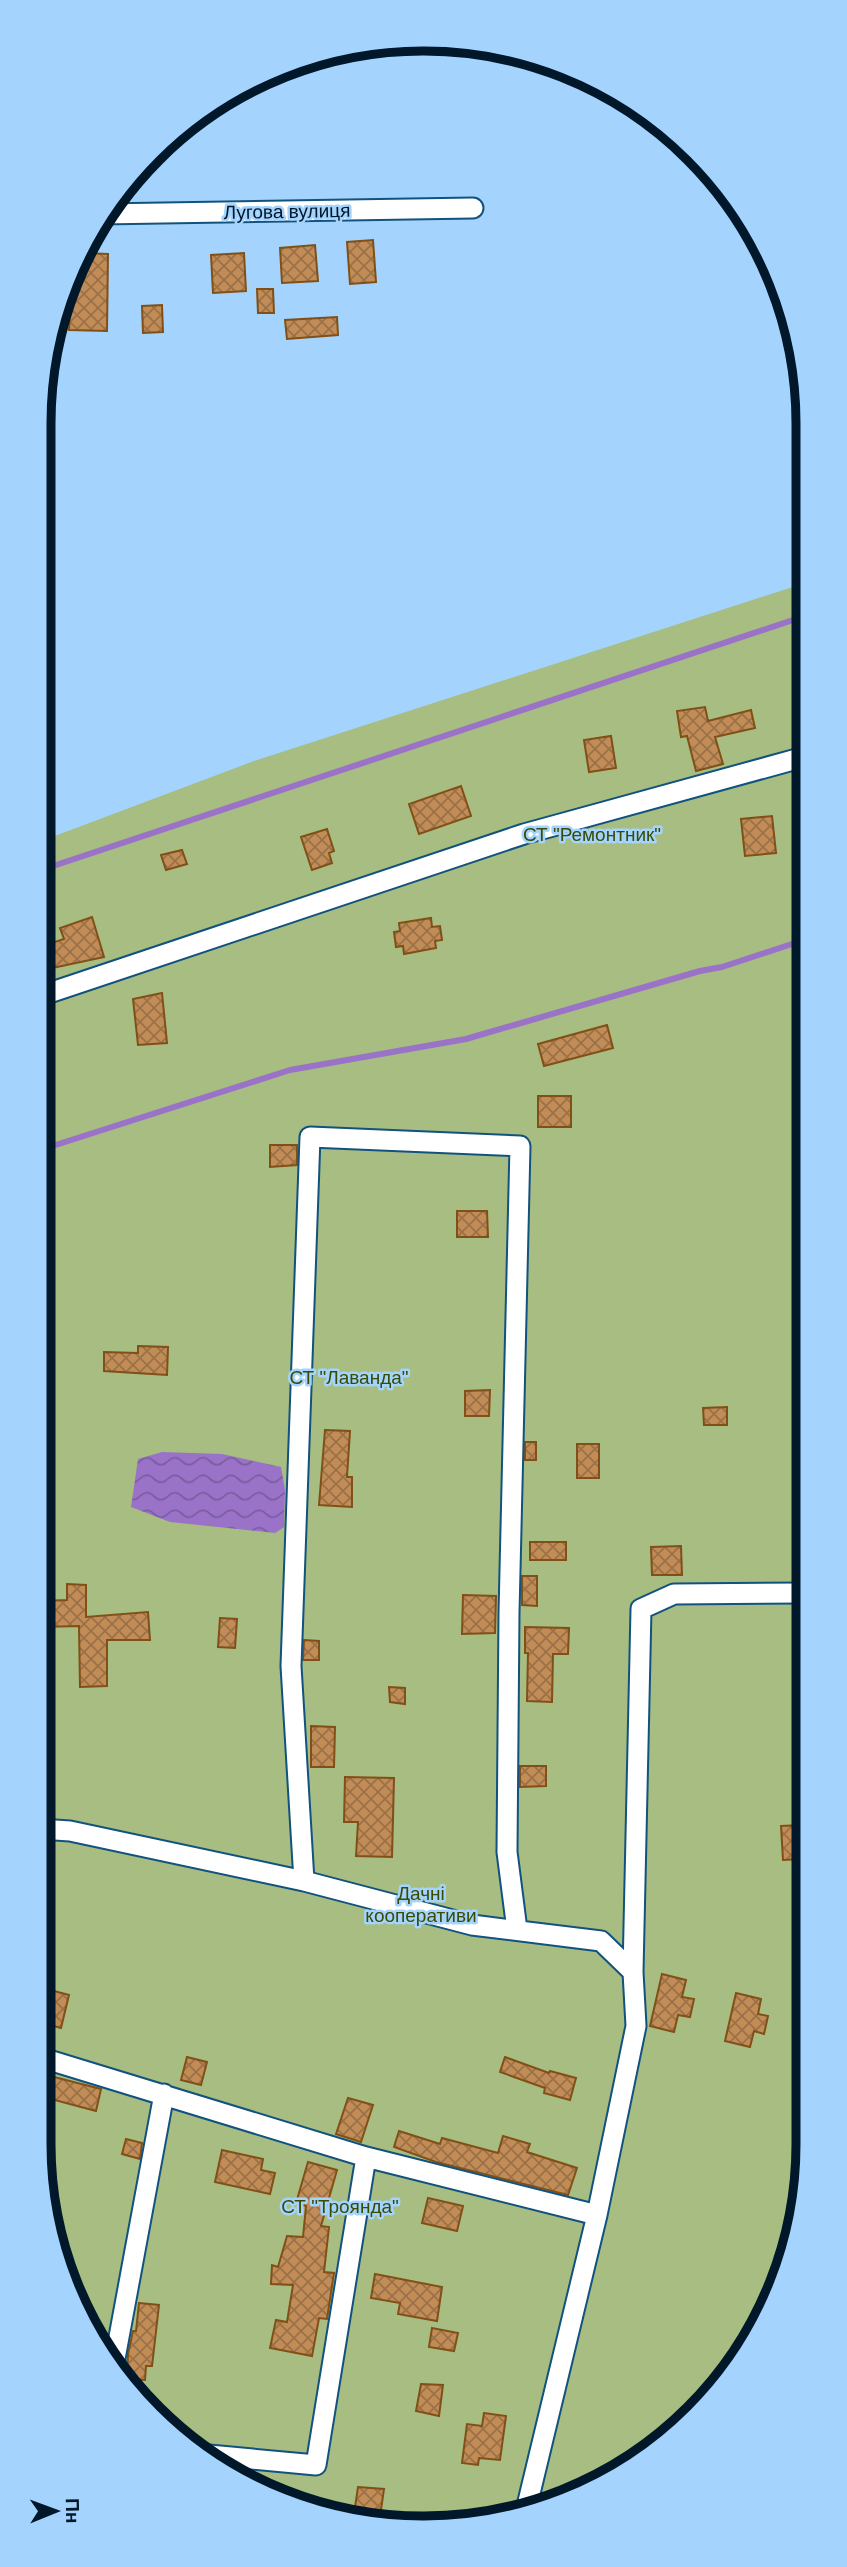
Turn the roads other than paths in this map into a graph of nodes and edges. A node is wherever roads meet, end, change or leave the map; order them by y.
1 (473, 208) dead end
2 (116, 214) edge
3 (796, 759) edge
4 (51, 992) edge
5 (796, 1593) edge
6 (51, 1830) edge
7 (304, 1881) junction
8 (517, 1930) junction
9 (633, 1972) junction
10 (51, 2061) edge
11 (164, 2094) junction
12 (366, 2157) junction
13 (597, 2215) junction
14 (116, 2354) edge
15 (221, 2456) edge
16 (528, 2501) edge

1 - 2 street, Лугова вулиця
3 - 4 street
5 - 9 street
6 - 7 street
7 - 8 street
7 - 8 street
8 - 9 street
9 - 13 street
10 - 11 street
11 - 12 street
11 - 14 street
12 - 13 street
12 - 15 street
13 - 16 street

